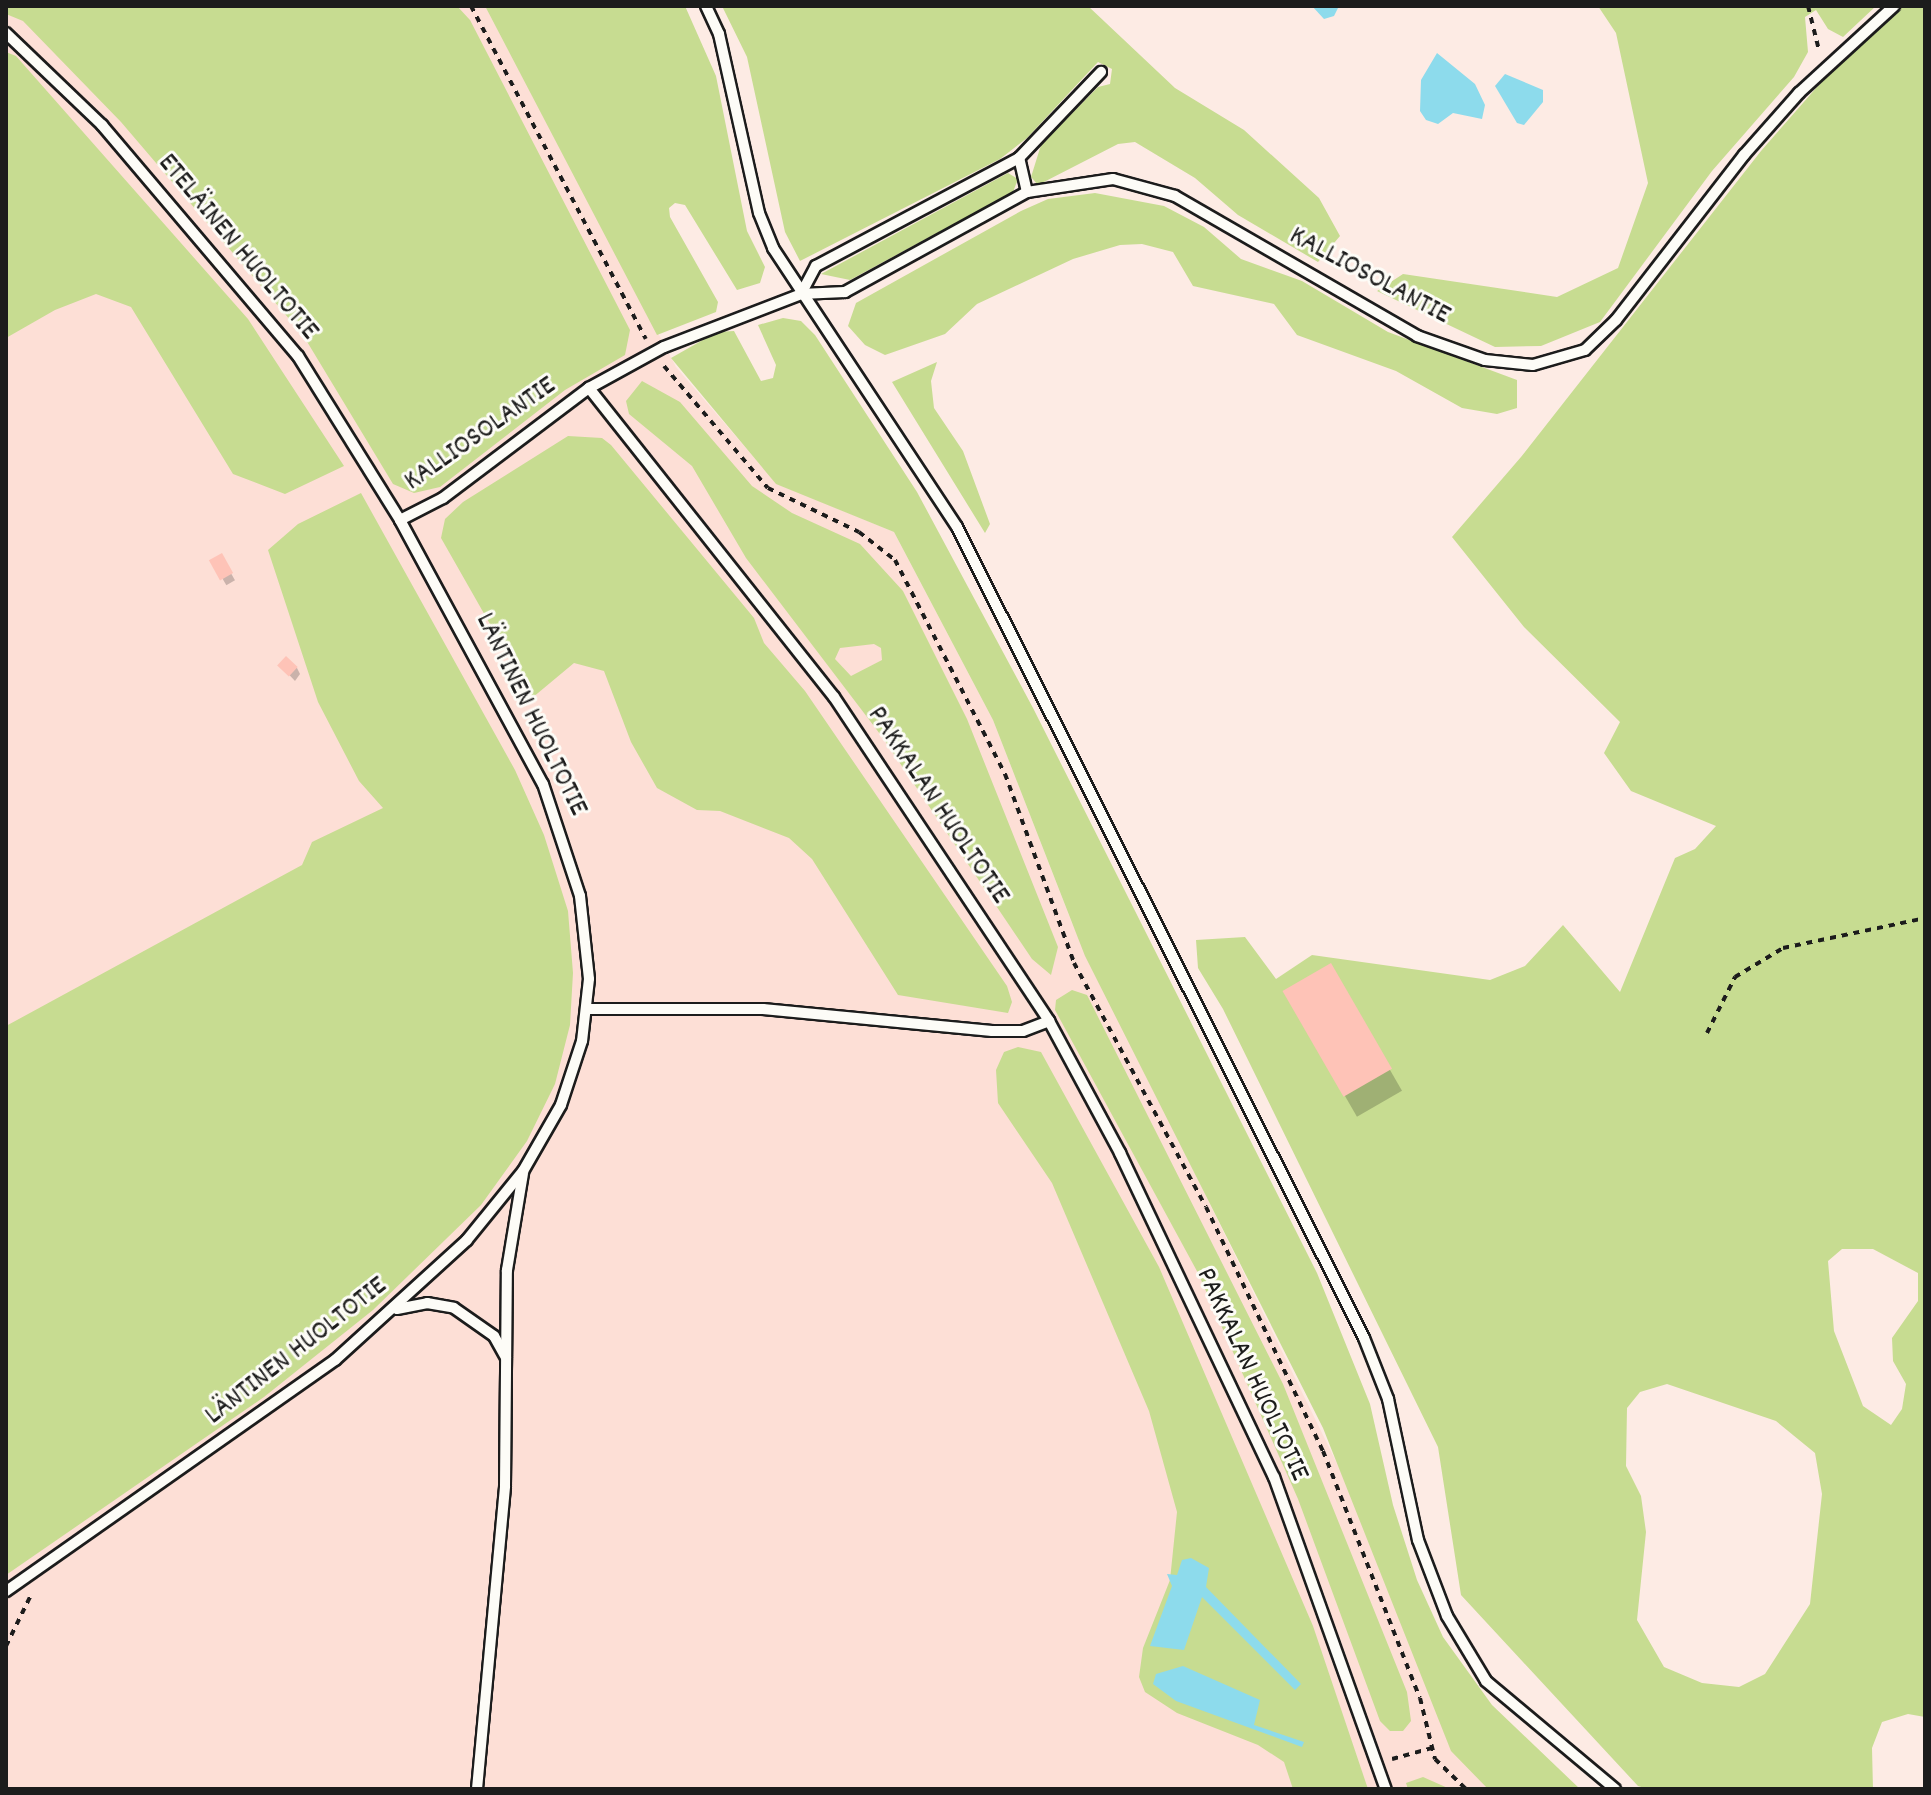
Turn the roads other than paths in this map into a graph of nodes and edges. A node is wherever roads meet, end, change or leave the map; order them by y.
1 (706, 6) edge
2 (1894, 6) edge
3 (6, 33) edge
4 (1101, 72) dead end
5 (1019, 158) junction
6 (1027, 192) junction
7 (801, 294) junction
8 (589, 388) junction
9 (400, 520) junction
10 (587, 1009) junction
11 (1049, 1021) junction
12 (523, 1171) junction
13 (395, 1309) junction
14 (508, 1362) junction
15 (6, 1591) edge
16 (477, 1789) edge
17 (1386, 1789) edge
18 (1615, 1789) edge

1 - 7 lane
2 - 6 lane, KALLIOSOLANTIE
3 - 9 lane, ETELÄINEN HUOLTOTIE
4 - 5 lane
5 - 6 lane
5 - 7 lane
6 - 7 lane, KALLIOSOLANTIE
7 - 8 lane
7 - 18 lane
8 - 9 lane, KALLIOSOLANTIE
8 - 11 lane, PAKKALAN HUOLTOTIE
9 - 10 lane, LÄNTINEN HUOLTOTIE
10 - 11 lane
10 - 12 lane, LÄNTINEN HUOLTOTIE
11 - 17 lane, PAKKALAN HUOLTOTIE
12 - 13 lane, LÄNTINEN HUOLTOTIE
12 - 14 lane
13 - 14 lane
13 - 15 lane, LÄNTINEN HUOLTOTIE
14 - 16 lane

